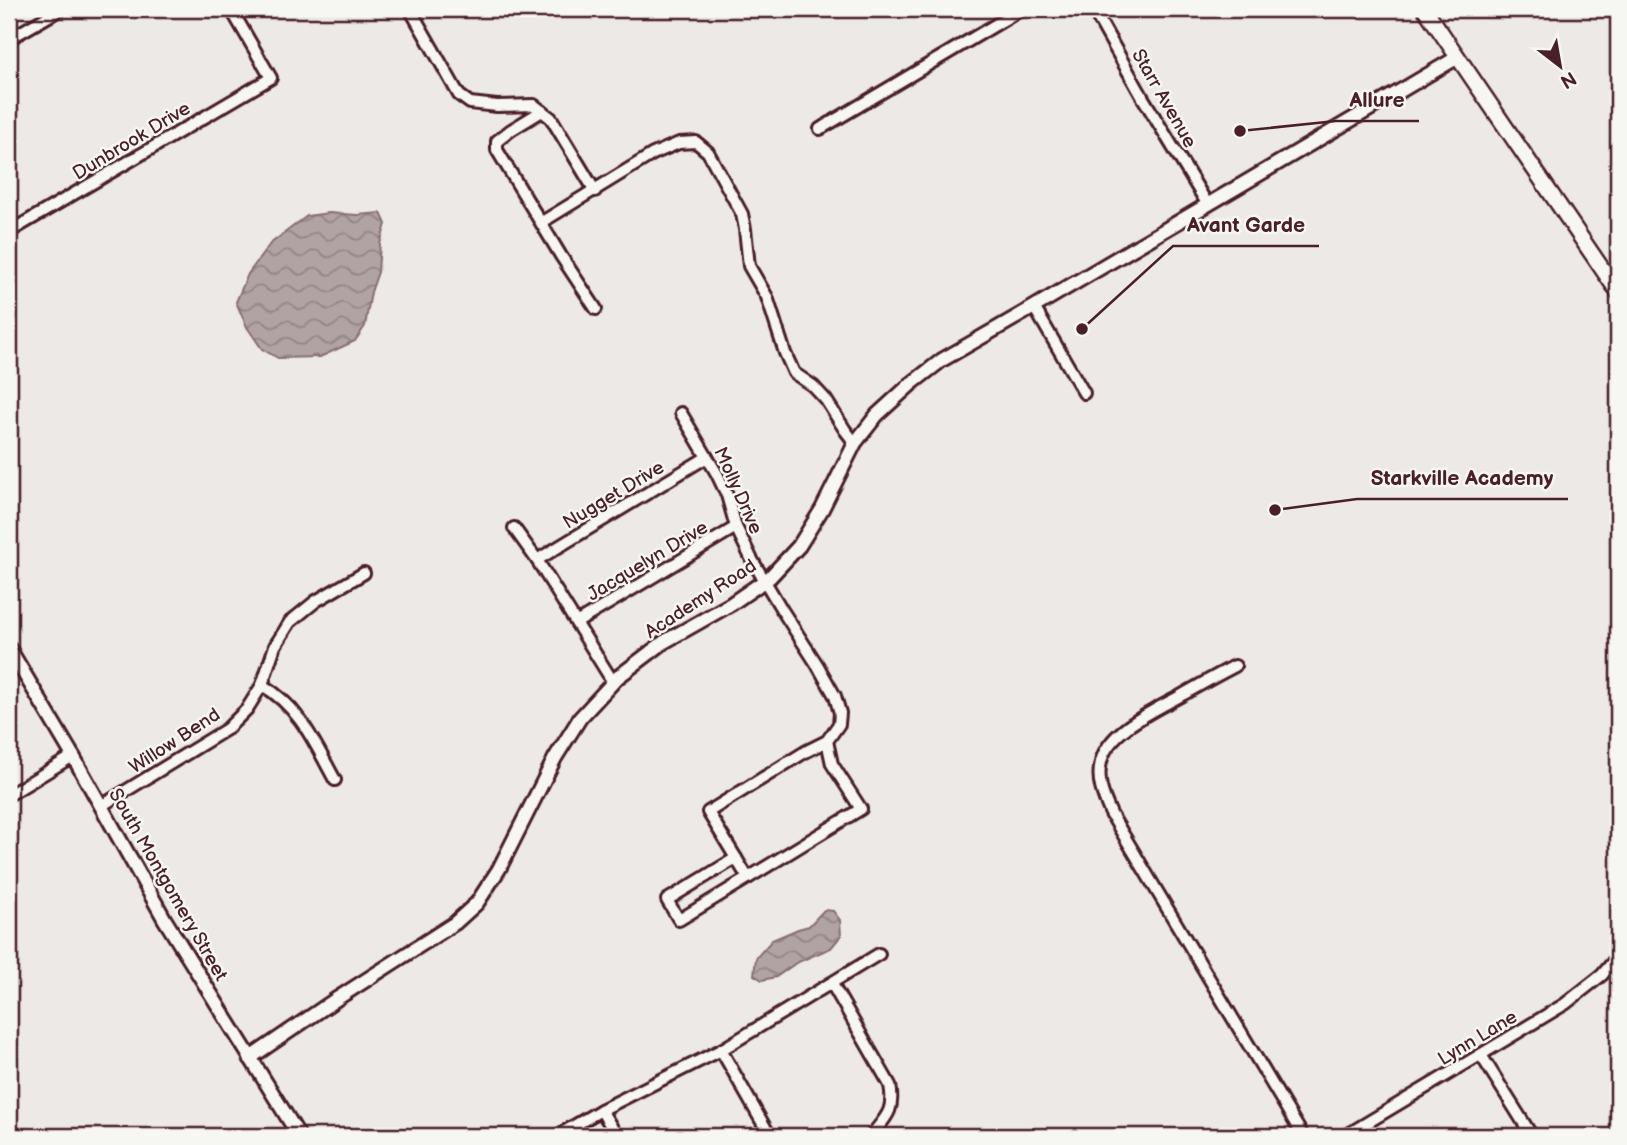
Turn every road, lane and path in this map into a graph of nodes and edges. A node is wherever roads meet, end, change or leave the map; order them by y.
1 (61, 9) edge
2 (231, 9) edge
3 (410, 9) edge
4 (593, 9) edge
5 (613, 9) edge
6 (1021, 9) edge
7 (1093, 9) edge
8 (1425, 9) edge
9 (9, 39) edge
10 (1458, 57) junction
11 (542, 111) junction
12 (820, 129) dead end
13 (595, 191) junction
14 (1208, 205) junction
15 (542, 222) junction
16 (9, 232) edge
17 (1618, 292) edge
18 (1034, 307) junction
19 (596, 309) dead end
20 (1084, 393) dead end
21 (681, 413) dead end
22 (855, 443) junction
23 (707, 457) junction
24 (736, 527) junction
25 (514, 528) dead end
26 (537, 560) junction
27 (364, 573) dead end
28 (764, 581) junction
29 (576, 623) junction
30 (9, 648) edge
31 (1235, 666) dead end
32 (613, 682) junction
33 (262, 685) junction
34 (827, 741) junction
35 (73, 756) junction
36 (335, 780) dead end
37 (9, 795) edge
38 (101, 806) junction
39 (736, 858) junction
40 (748, 878) junction
41 (879, 954) dead end
42 (1618, 956) edge
43 (832, 984) junction
44 (721, 1050) junction
45 (1481, 1055) junction
46 (250, 1058) junction
47 (601, 1110) junction
48 (299, 1136) edge
49 (557, 1136) edge
50 (617, 1136) edge
51 (771, 1136) edge
52 (871, 1136) edge
53 (1303, 1136) edge
54 (1345, 1136) edge
55 (1532, 1136) edge

1 - 9 street
2 - 16 street, Dunbrook Drive
3 - 11 street
4 - 5 street
6 - 12 street
7 - 14 street, Starr Avenue
8 - 10 main road
10 - 14 street, Academy Road
10 - 17 main road
11 - 13 street
11 - 15 street
13 - 15 street
13 - 22 street
14 - 18 street, Academy Road
15 - 19 street
18 - 20 street
18 - 22 street, Academy Road
21 - 23 street, Molly Drive
22 - 28 street, Academy Road
23 - 24 street, Molly Drive
23 - 26 street, Nugget Drive
24 - 28 street, Molly Drive
24 - 29 street, Jacquelyn Drive
25 - 26 street
26 - 29 street
27 - 33 street, Willow Bend
28 - 32 street, Academy Road
28 - 34 street, Molly Drive
29 - 32 street
30 - 35 street, South Montgomery Street
31 - 53 street
32 - 46 street, Academy Road
33 - 36 street
33 - 38 street, Willow Bend
34 - 39 street
34 - 40 street
35 - 37 street
35 - 38 street, South Montgomery Street
38 - 46 street, South Montgomery Street
39 - 40 street
39 - 40 street
41 - 43 street
42 - 45 street, Lynn Lane
43 - 44 street
43 - 52 street
44 - 47 street
44 - 51 street
45 - 54 street, Lynn Lane
45 - 55 street
46 - 48 street, South Montgomery Street
47 - 49 street
47 - 50 street

